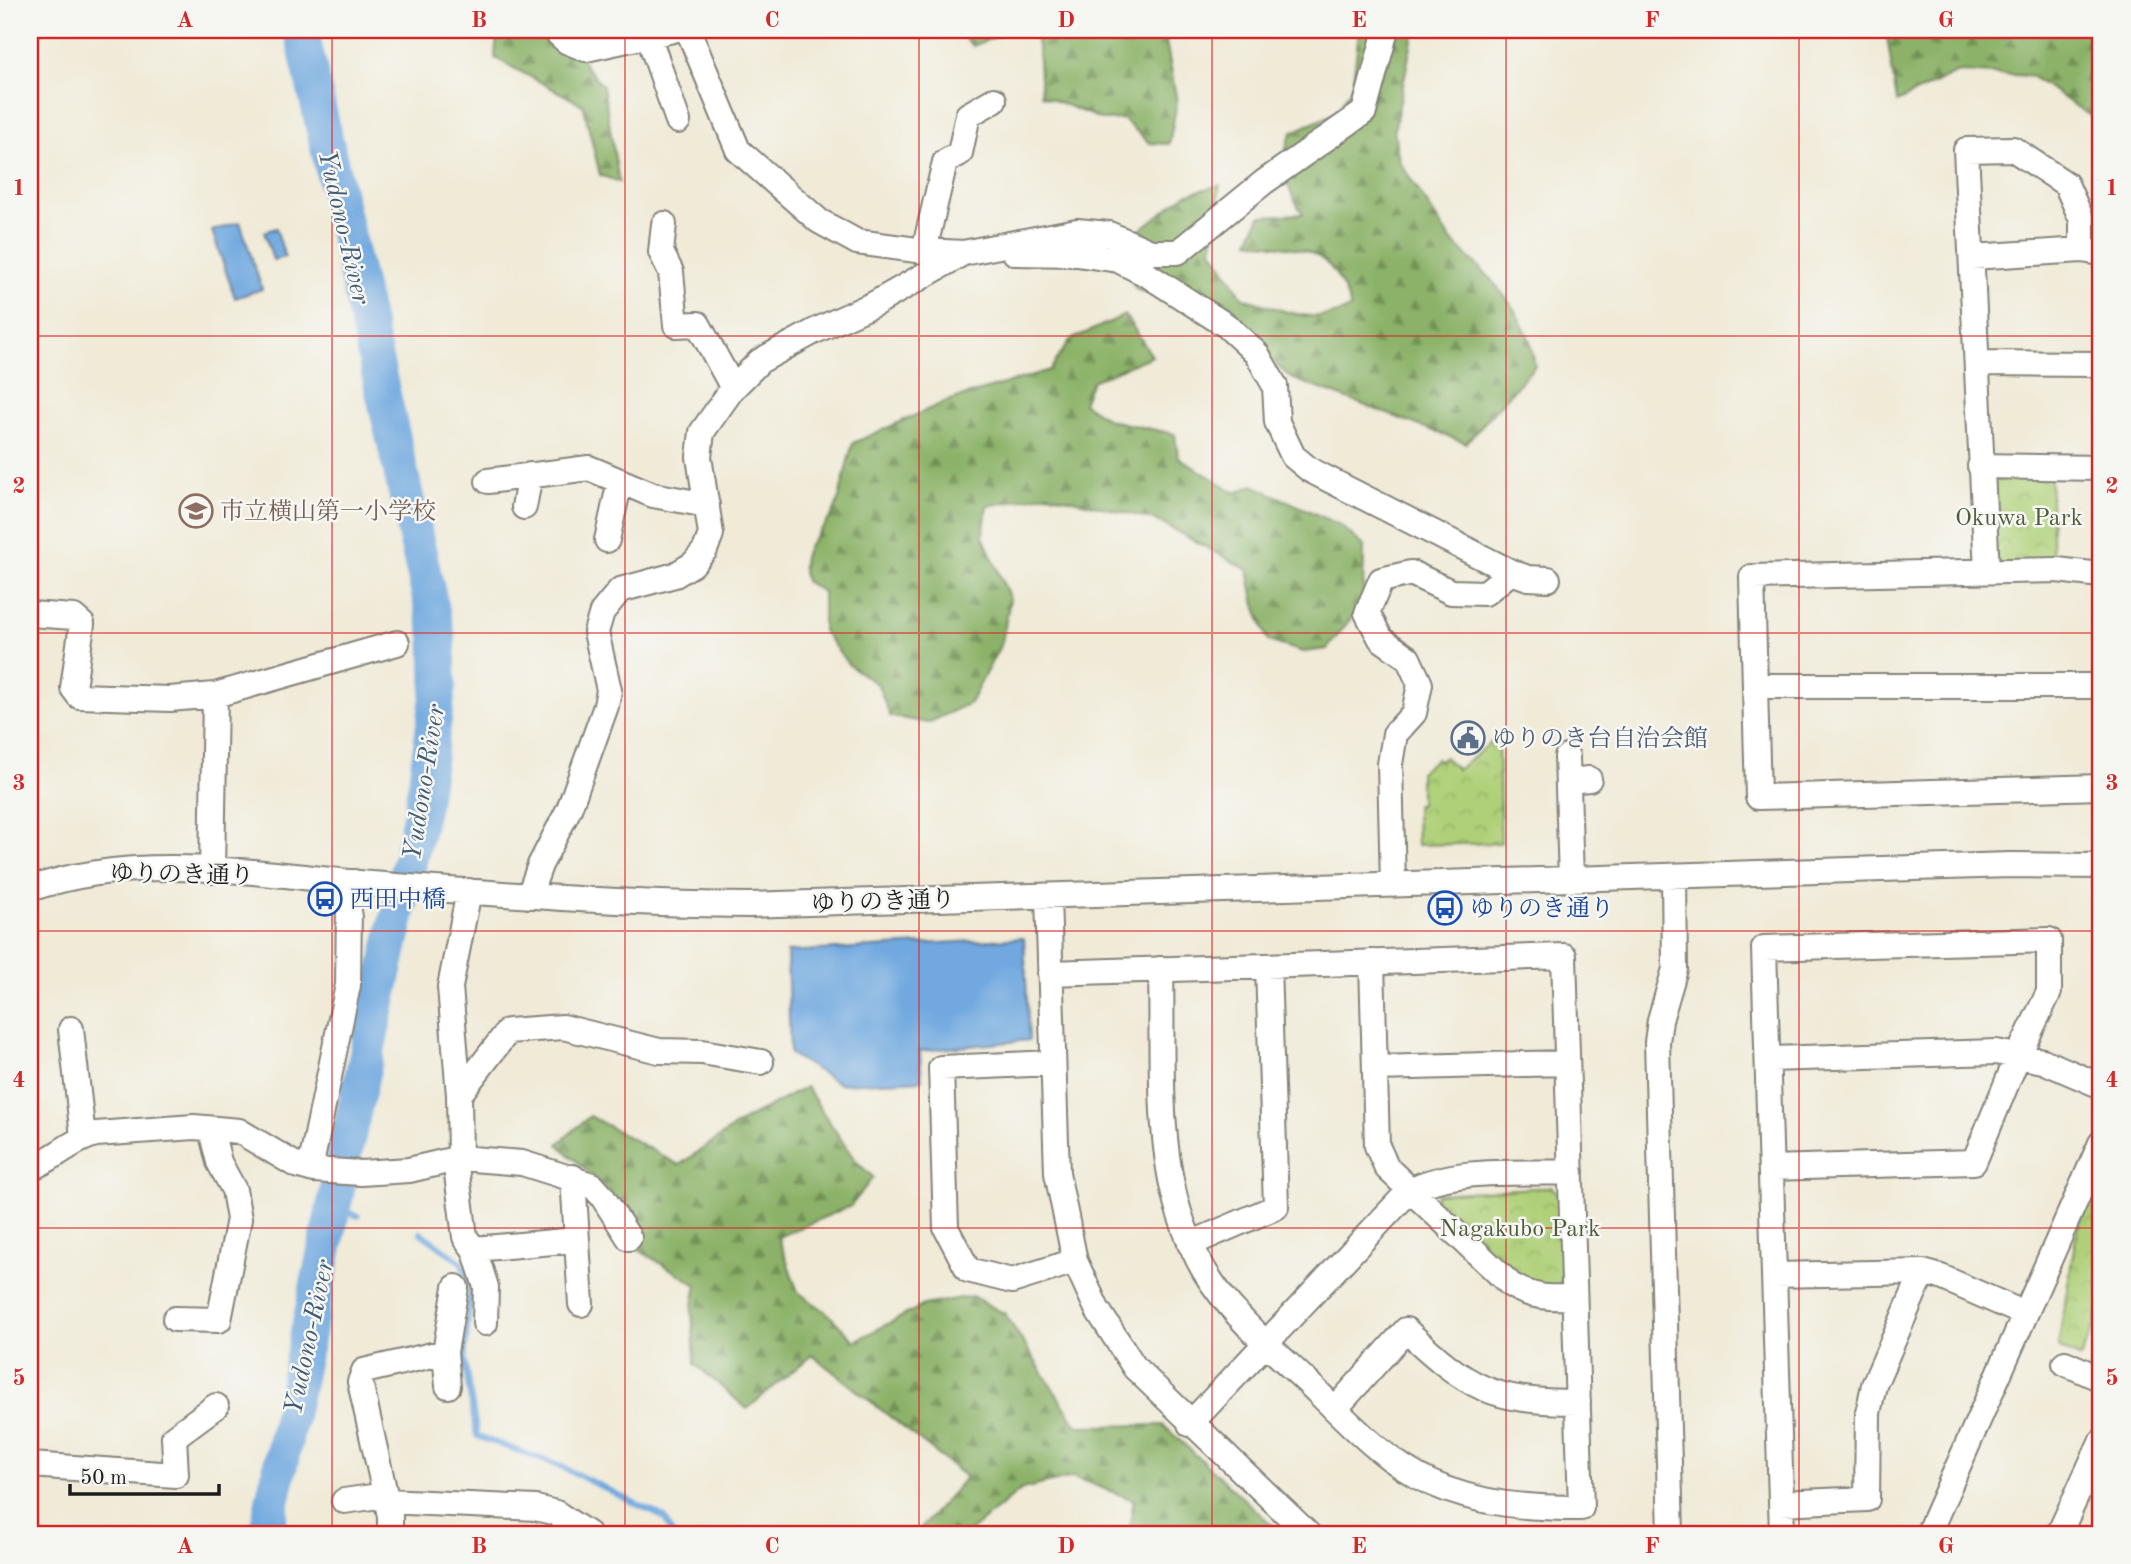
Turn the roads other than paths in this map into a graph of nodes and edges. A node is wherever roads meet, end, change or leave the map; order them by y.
1 (554, 30) edge
2 (673, 30) edge
3 (688, 30) edge
4 (1386, 30) edge
5 (648, 35) junction
6 (995, 100) dead end
7 (678, 121) dead end
8 (664, 224) dead end
9 (924, 251) junction
10 (2091, 251) edge
11 (963, 253) junction
12 (1972, 257) junction
13 (1977, 363) junction
14 (2101, 364) edge
15 (733, 388) junction
16 (1980, 466) junction
17 (2101, 468) edge
18 (530, 475) junction
19 (488, 481) dead end
20 (620, 481) junction
21 (707, 505) junction
22 (524, 507) dead end
23 (607, 540) dead end
24 (1987, 571) junction
25 (1511, 572) junction
26 (2101, 575) edge
27 (1548, 579) dead end
28 (30, 614) edge
29 (397, 643) dead end
30 (1756, 686) junction
31 (2101, 686) edge
32 (215, 695) junction
33 (1575, 772) dead end
34 (2101, 787) edge
35 (2101, 866) edge
36 (212, 871) junction
37 (1674, 876) junction
38 (1571, 880) junction
39 (353, 882) junction
40 (1393, 885) junction
41 (30, 889) edge
42 (469, 891) junction
43 (529, 896) junction
44 (1048, 897) junction
45 (1372, 962) junction
46 (1268, 966) junction
47 (1161, 969) junction
48 (1050, 973) junction
49 (72, 1029) dead end
50 (2018, 1056) junction
51 (1768, 1059) junction
52 (761, 1062) dead end
53 (1052, 1063) junction
54 (1567, 1063) junction
55 (1376, 1068) junction
56 (2101, 1086) edge
57 (459, 1095) junction
58 (211, 1130) junction
59 (83, 1137) junction
60 (2101, 1143) edge
61 (458, 1158) junction
62 (30, 1168) edge
63 (1771, 1168) junction
64 (312, 1169) junction
65 (1571, 1172) junction
66 (573, 1177) junction
67 (1410, 1190) junction
68 (629, 1238) dead end
69 (576, 1240) junction
70 (1190, 1244) junction
71 (474, 1249) junction
72 (1075, 1261) junction
73 (1923, 1272) junction
74 (1774, 1275) junction
75 (456, 1287) dead end
76 (1574, 1297) junction
77 (581, 1304) dead end
78 (2025, 1314) junction
79 (175, 1319) dead end
80 (485, 1323) dead end
81 (1266, 1342) junction
82 (445, 1352) junction
83 (2065, 1363) dead end
84 (2101, 1379) edge
85 (448, 1386) dead end
86 (1578, 1402) junction
87 (216, 1406) dead end
88 (1335, 1409) junction
89 (1189, 1423) junction
90 (2101, 1441) edge
91 (30, 1465) edge
92 (2092, 1485) edge
93 (386, 1498) junction
94 (344, 1501) dead end
95 (1781, 1503) junction
96 (390, 1534) edge
97 (588, 1534) edge
98 (1308, 1534) edge
99 (1671, 1534) edge
100 (1782, 1534) edge
101 (1928, 1534) edge
102 (2059, 1534) edge

1 - 5 street
2 - 5 street
3 - 9 street
4 - 11 street
5 - 7 street
6 - 9 street
8 - 15 street
9 - 11 street
10 - 12 street
10 - 12 street
11 - 15 street
11 - 25 street
12 - 13 street
13 - 14 street
13 - 16 street
15 - 21 street
16 - 17 street
16 - 24 street
18 - 19 street
18 - 20 street
18 - 22 street
20 - 21 street
20 - 23 street
21 - 43 street
24 - 26 street
24 - 30 street
25 - 27 street
25 - 40 street
28 - 32 street
29 - 32 street
30 - 31 street
30 - 34 street
32 - 36 street
33 - 38 street
35 - 37 street, ゆりのき通り
36 - 39 street, ゆりのき通り
36 - 41 street, ゆりのき通り
37 - 38 street, ゆりのき通り
37 - 99 street
38 - 40 street, ゆりのき通り
39 - 42 street, ゆりのき通り
39 - 64 street
40 - 44 street, ゆりのき通り
42 - 43 street, ゆりのき通り
42 - 57 street
43 - 44 street, ゆりのき通り
44 - 48 street
45 - 46 street
45 - 54 street
45 - 55 street
46 - 47 street
46 - 70 street
47 - 48 street
47 - 70 street
48 - 53 street
49 - 59 street
50 - 51 street
50 - 51 street
50 - 56 street
50 - 63 street
51 - 63 street
52 - 57 street
53 - 72 street
53 - 72 street
54 - 55 street
54 - 65 street
55 - 67 street
57 - 61 street
58 - 59 street
58 - 64 street
58 - 79 street
59 - 62 street
60 - 78 street
61 - 64 street
61 - 66 street
61 - 71 street
63 - 74 street
65 - 67 street
65 - 76 street
66 - 68 street
66 - 69 street
67 - 76 street
67 - 81 street
69 - 71 street
69 - 77 street
70 - 81 street
71 - 80 street
72 - 89 street
73 - 74 street
73 - 78 street
73 - 95 street
74 - 95 street
75 - 82 street
76 - 86 street
78 - 101 street
81 - 88 street
81 - 89 street
82 - 85 street
82 - 93 street
83 - 84 street
86 - 88 street
86 - 88 street
87 - 91 street
89 - 98 street
90 - 92 street
92 - 102 street
93 - 94 street
93 - 96 street
93 - 97 street
95 - 100 street

